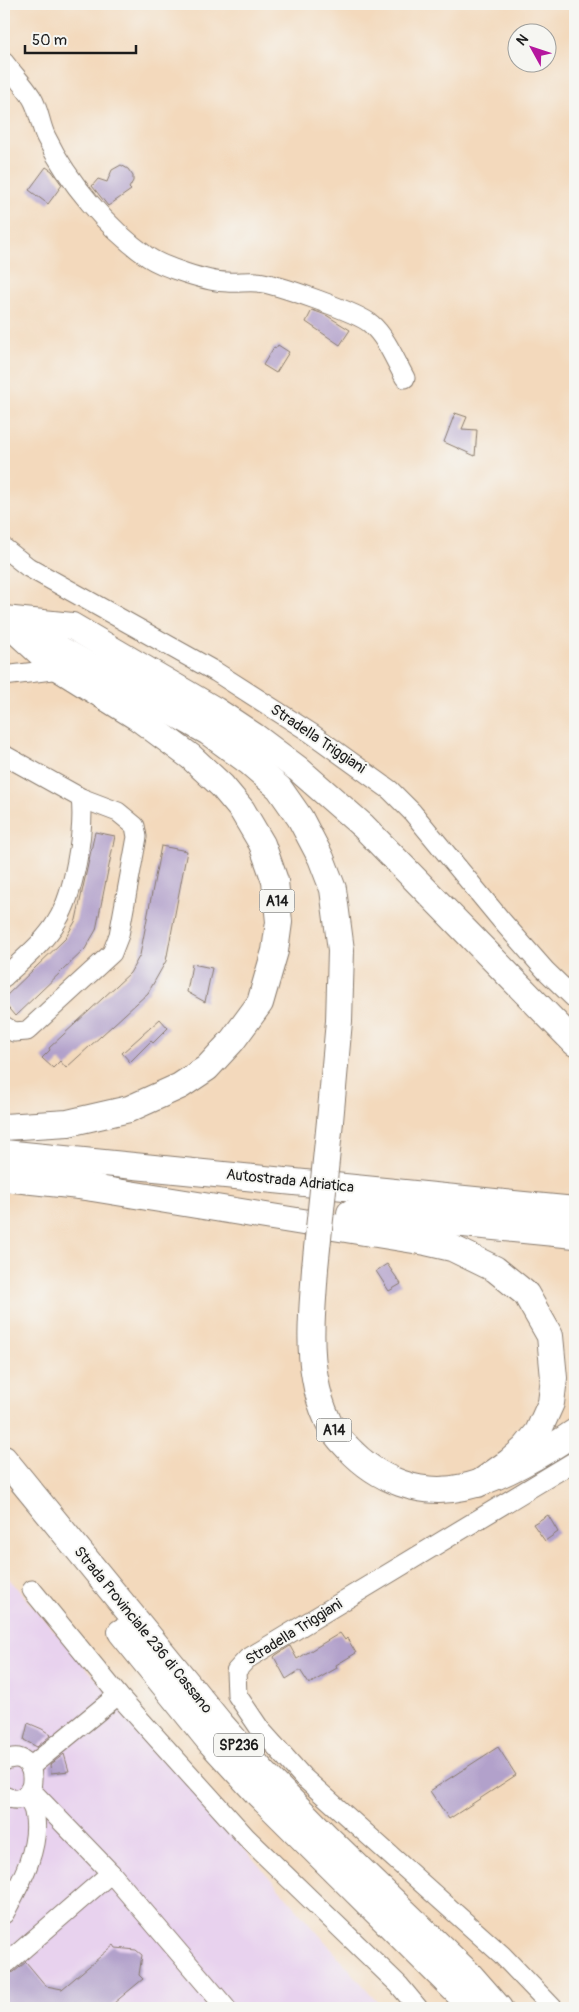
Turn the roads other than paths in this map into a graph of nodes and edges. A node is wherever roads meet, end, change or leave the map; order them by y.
1 (4, 62) edge
2 (405, 378) dead end
3 (4, 548) edge
4 (4, 619) edge
5 (60, 669) junction
6 (4, 676) edge
7 (6, 761) edge
8 (81, 798) junction
9 (4, 977) edge
10 (575, 999) edge
11 (4, 1026) edge
12 (575, 1043) edge
13 (4, 1127) edge
14 (4, 1152) edge
15 (4, 1178) edge
16 (80, 1186) junction
17 (575, 1210) edge
18 (575, 1235) edge
19 (575, 1432) edge
20 (4, 1459) edge
21 (575, 1461) edge
22 (478, 1484) junction
23 (4, 1488) edge
24 (32, 1590) dead end
25 (118, 1695) junction
26 (4, 1761) edge
27 (30, 1767) junction
28 (27, 1792) junction
29 (4, 1796) edge
30 (111, 1873) junction
31 (4, 1914) edge
32 (7, 1963) dead end
33 (226, 2008) edge
34 (418, 2008) edge
35 (473, 2008) edge
36 (499, 2008) edge
37 (552, 2008) edge

1 - 2 street
3 - 10 street, Stradella Triggiani
4 - 5 highway, A14
4 - 12 highway
4 - 22 highway, A14, bridge
5 - 6 street
5 - 13 highway, A14
7 - 8 street
8 - 9 street
8 - 11 street
14 - 17 highway, Autostrada Adriatica
15 - 16 highway, Autostrada Adriatica / A14
16 - 18 highway, Autostrada Adriatica / A14
16 - 22 highway, A14
19 - 22 highway, A14
20 - 36 highway, Strada Provinciale 236 di Cassano / SP236
21 - 37 street, Stradella Triggiani
23 - 35 highway, Strada Provinciale 236 di Cassano / SP236
24 - 25 street
25 - 27 street
25 - 34 street
26 - 27 street
27 - 28 street
28 - 29 street
28 - 30 street
28 - 31 street
30 - 32 street
30 - 33 street

